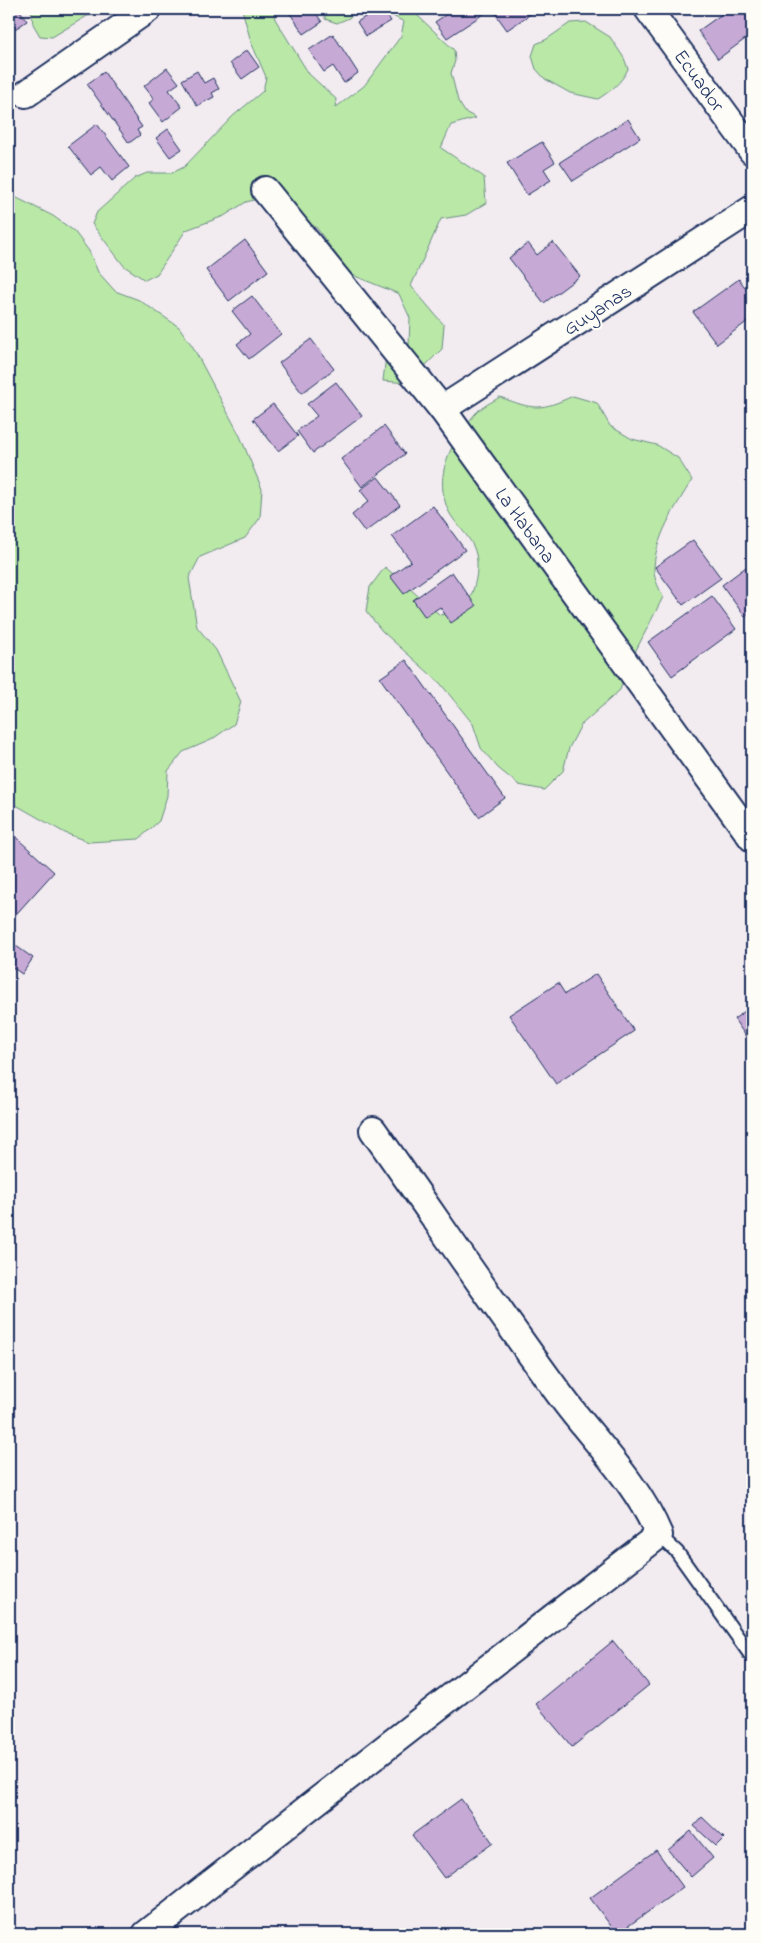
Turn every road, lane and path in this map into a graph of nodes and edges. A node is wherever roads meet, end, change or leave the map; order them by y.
1 (148, 9) edge
2 (648, 9) edge
3 (26, 94) dead end
4 (752, 151) edge
5 (266, 190) dead end
6 (752, 209) edge
7 (442, 409) junction
8 (752, 838) edge
9 (373, 1130) dead end
10 (659, 1535) junction
11 (752, 1657) edge
12 (146, 1934) edge

1 - 3 street
2 - 4 street, Ecuador
5 - 7 street, La Habana
6 - 7 street, Guyanas
7 - 8 street, La Habana
9 - 10 street
10 - 11 lane
10 - 12 street

